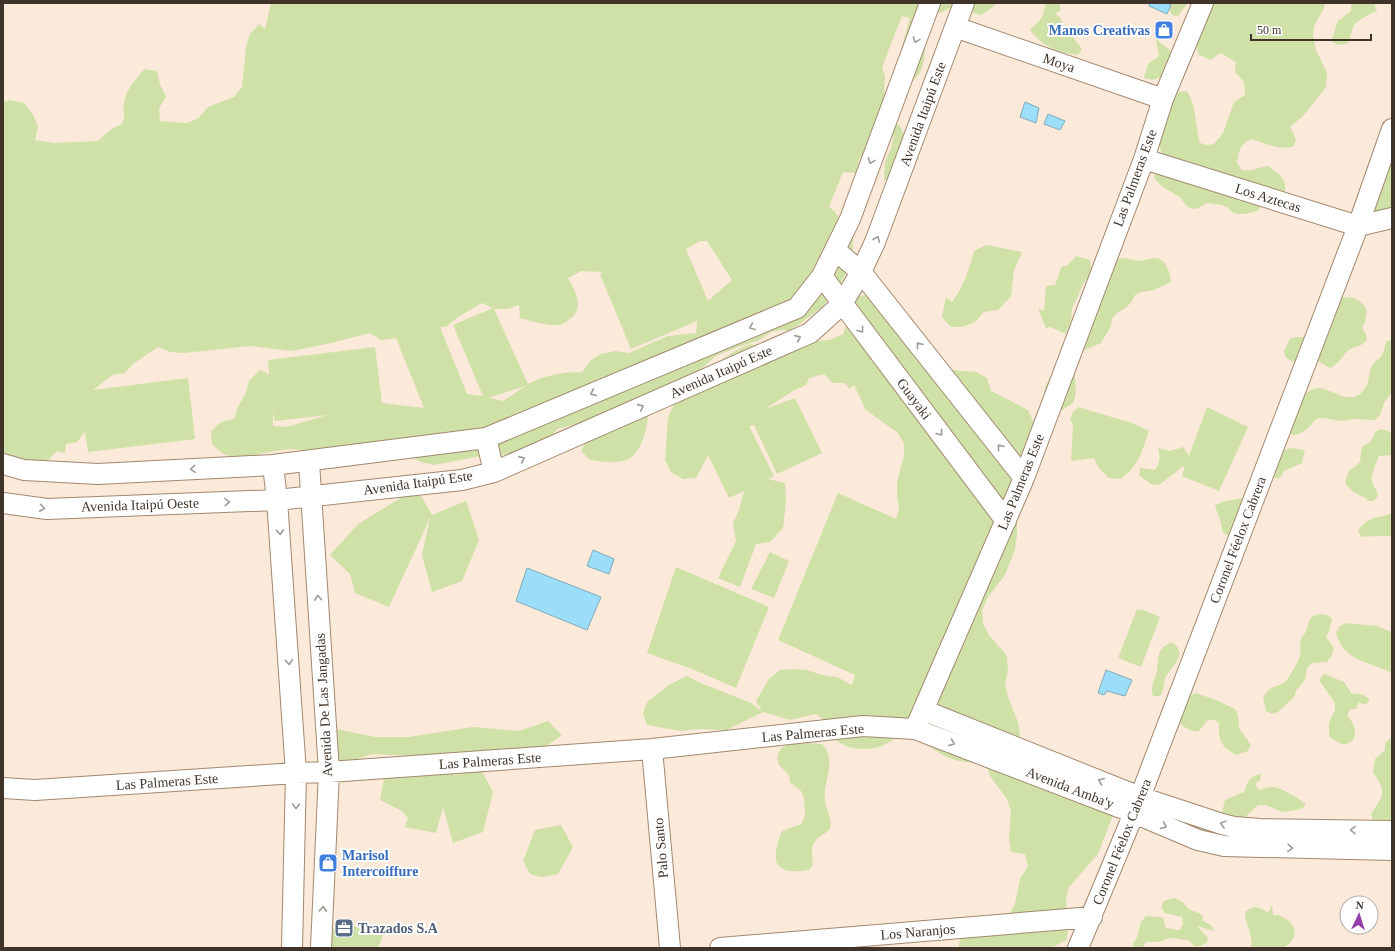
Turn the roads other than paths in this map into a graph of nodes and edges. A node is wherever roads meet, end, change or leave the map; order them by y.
1 (930, 3) edge
2 (964, 3) edge
3 (1203, 3) edge
4 (955, 26) junction
5 (1163, 99) junction
6 (1392, 129) edge
7 (1144, 159) junction
8 (1392, 218) edge
9 (1358, 226) junction
10 (835, 250) junction
11 (861, 272) junction
12 (822, 276) junction
13 (842, 304) junction
14 (486, 438) junction
15 (309, 462) junction
16 (3, 464) edge
17 (273, 465) junction
18 (494, 472) junction
19 (1024, 478) junction
20 (311, 496) junction
21 (277, 500) junction
22 (3, 503) edge
23 (1006, 521) junction
24 (924, 710) junction
25 (915, 729) junction
26 (652, 749) junction
27 (329, 772) junction
28 (296, 773) junction
29 (3, 788) edge
30 (1137, 805) junction
31 (1392, 831) edge
32 (1392, 850) edge
33 (1092, 918) junction
34 (292, 948) edge
35 (321, 948) edge
36 (670, 948) edge
37 (720, 948) edge
38 (1078, 948) edge

1 -> 10 street, Avenida Itaipú Este
2 - 4 street, Avenida Itaipú Este
3 - 5 street, Las Palmeras Este
4 - 5 street, Moya
11 -> 4 street, Avenida Itaipú Este
5 - 7 street, Las Palmeras Este
6 - 9 street, Coronel Féelox Cabrera
7 - 9 street, Los Aztecas
7 - 19 street, Las Palmeras Este
8 - 9 street
9 - 30 street, Coronel Féelox Cabrera
10 - 11 street
10 - 12 street, Avenida Itaipú Este
11 - 13 street, Avenida Itaipú Este
19 -> 11 street
12 - 13 street, Guayaki
12 -> 14 street, Avenida Itaipú Este
18 -> 13 street, Avenida Itaipú Este
13 -> 23 street, Guayaki
14 - 15 street, Avenida Itaipú Este
14 - 18 street
15 - 17 street, Avenida Itaipú Este
15 - 20 street, Avenida De Las Jangadas
17 -> 16 street
17 - 21 street
18 - 20 street, Avenida Itaipú Este
19 - 23 street, Las Palmeras Este
20 - 21 street, Avenida Itaipú Este
27 -> 20 street, Avenida De Las Jangadas
22 -> 21 street, Avenida Itaipú Oeste
21 -> 28 street
23 - 24 street, Las Palmeras Este
24 - 25 street, Las Palmeras Este
30 -> 24 street, Avenida Amba'y
25 - 26 street, Las Palmeras Este
25 -> 30 street, Avenida Amba'y
26 - 27 street, Las Palmeras Este
26 - 36 street, Palo Santo
27 - 28 street, Las Palmeras Este
35 -> 27 street, Avenida De Las Jangadas
28 - 29 street, Las Palmeras Este
28 -> 34 street
31 -> 30 street, Avenida Amba'y
30 -> 32 street, Avenida Amba'y
30 - 33 street, Coronel Féelox Cabrera
33 - 37 street, Los Naranjos
33 - 38 street, Coronel Féelox Cabrera

